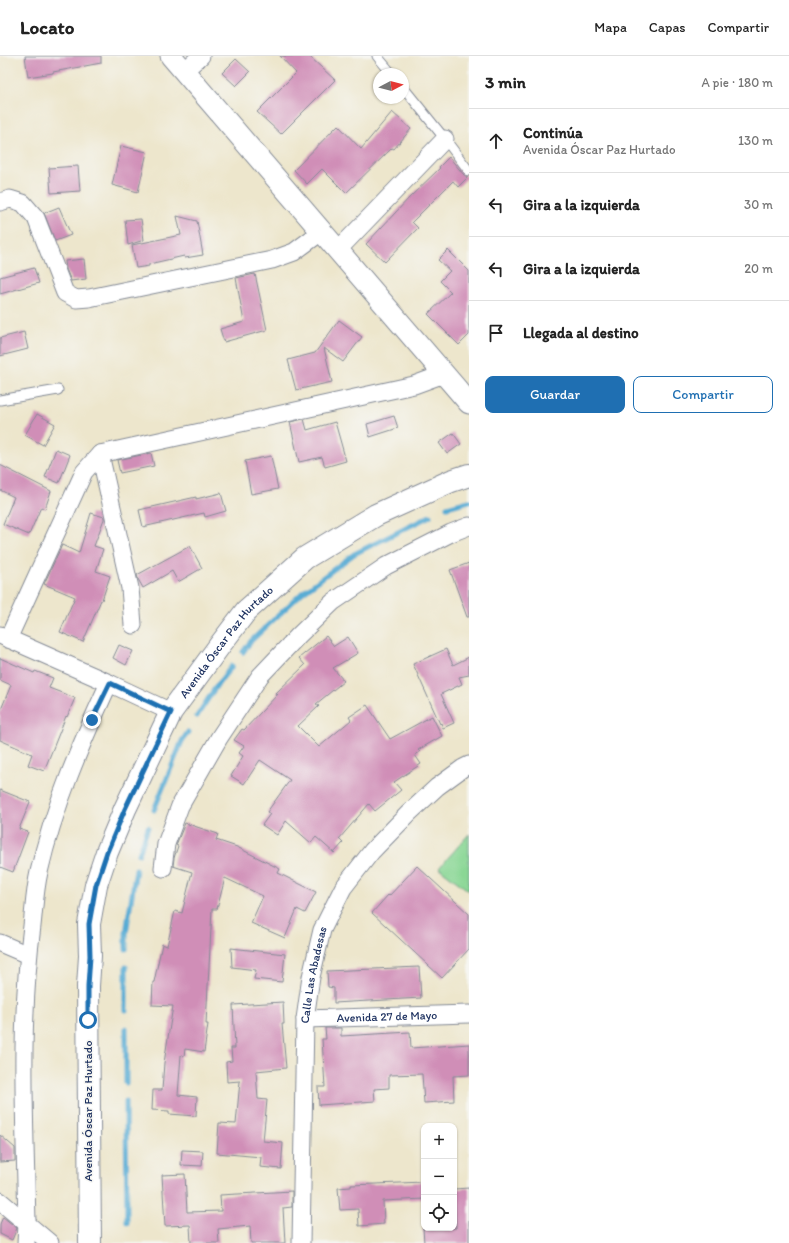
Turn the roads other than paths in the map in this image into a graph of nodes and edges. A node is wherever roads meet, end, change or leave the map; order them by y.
1 (200, 56) edge
2 (377, 56) edge
3 (177, 63) edge
4 (387, 68) edge
5 (409, 94) edge
6 (445, 139) junction
7 (469, 171) edge
8 (0, 202) edge
9 (321, 232) junction
10 (337, 251) junction
11 (444, 374) junction
12 (58, 390) dead end
13 (0, 400) edge
14 (469, 403) edge
15 (100, 454) junction
16 (469, 475) edge
17 (469, 526) edge
18 (133, 625) dead end
19 (4, 637) edge
20 (110, 683) junction
21 (171, 712) junction
22 (469, 765) edge
23 (163, 868) dead end
24 (0, 943) edge
25 (28, 955) junction
26 (469, 1014) edge
27 (305, 1019) junction
28 (0, 1201) edge
29 (29, 1232) edge
30 (50, 1243) edge
31 (90, 1243) edge
32 (301, 1243) edge

1 - 3 street
2 - 4 lane
3 - 9 street
5 - 6 lane
6 - 7 lane
6 - 10 street
8 - 9 street
9 - 10 street
10 - 11 street
11 - 14 street
11 - 15 street
12 - 13 lane
15 - 18 street
15 - 19 street
16 - 21 main road, Avenida Óscar Paz Hurtado
17 - 23 street
19 - 20 street
20 - 21 street
20 - 25 street
21 - 31 main road, Avenida Óscar Paz Hurtado
22 - 27 street, Calle Las Abadesas
24 - 25 street
25 - 29 street
26 - 27 street, Avenida 27 de Mayo
27 - 32 street, Calle Las Abadesas
28 - 29 street
29 - 30 street

